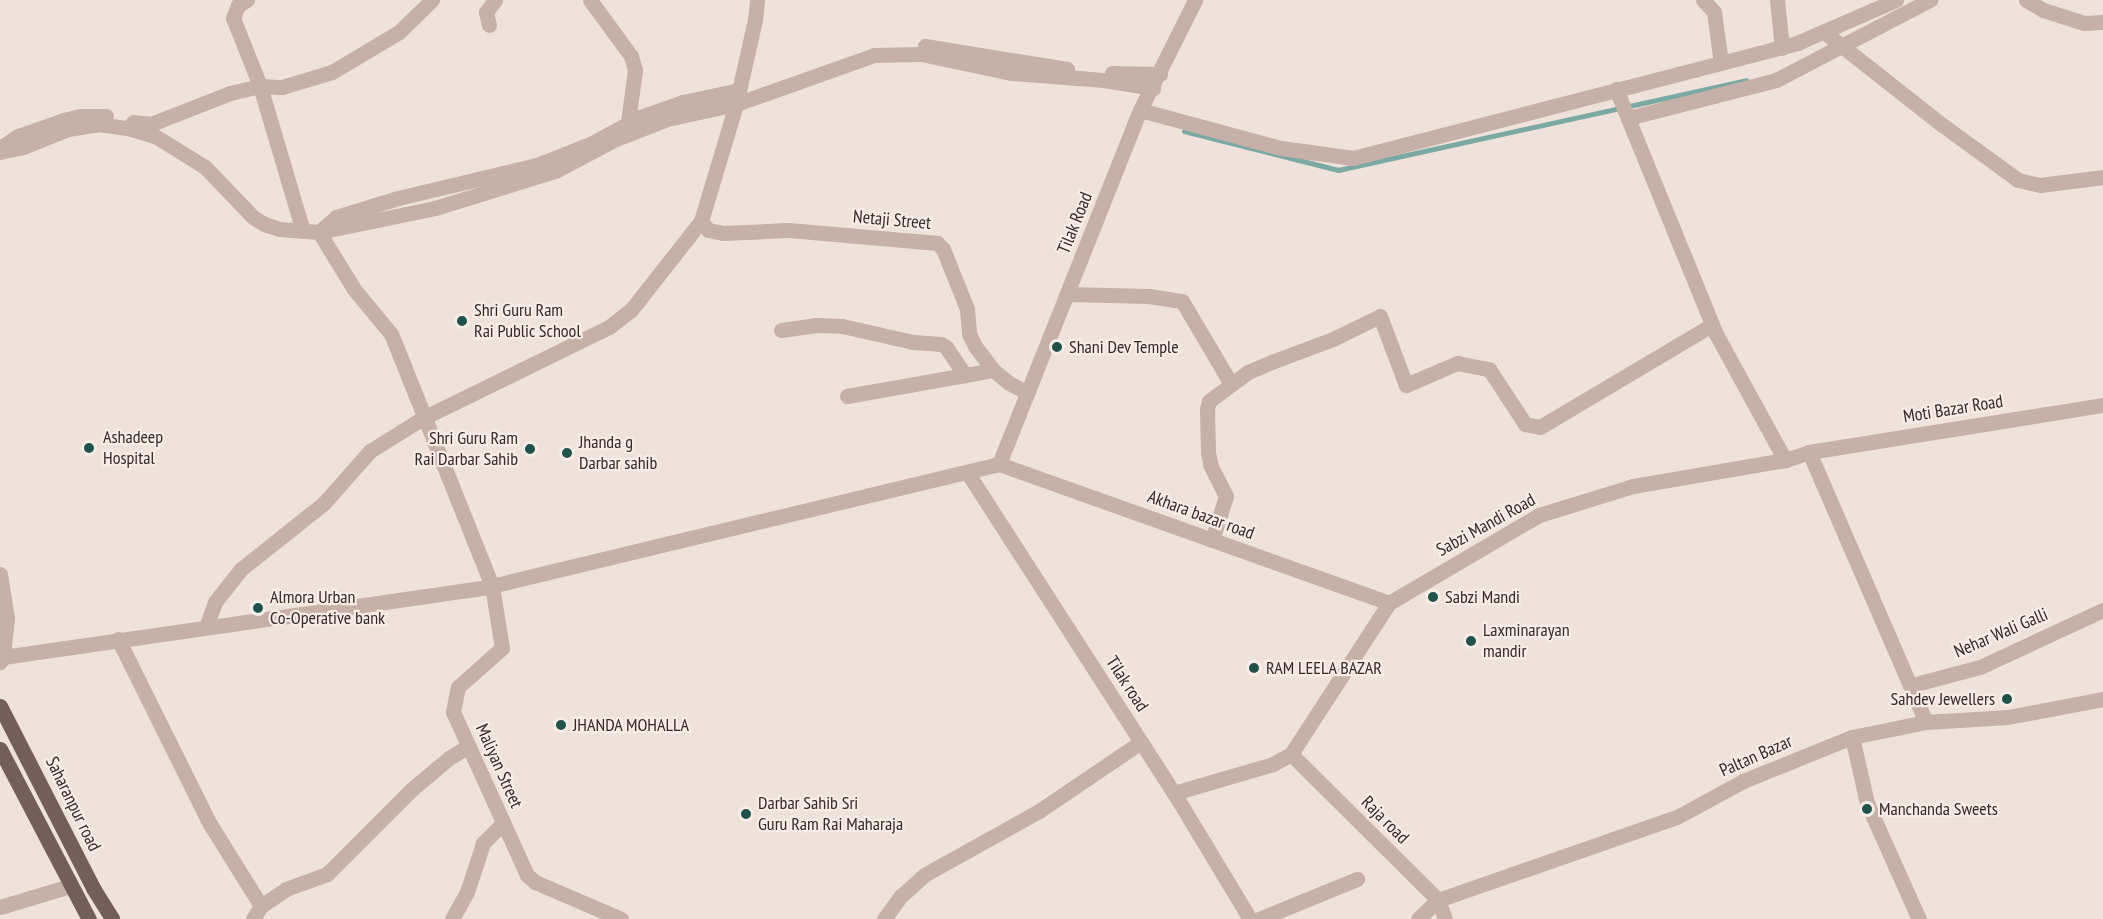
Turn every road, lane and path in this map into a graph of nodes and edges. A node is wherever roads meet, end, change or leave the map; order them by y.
1 (247, 0) edge
2 (432, 0) edge
3 (495, 0) edge
4 (590, 0) edge
5 (756, 0) edge
6 (1195, 0) edge
7 (1703, 0) edge
8 (1777, 0) edge
9 (1896, 0) edge
10 (1930, 0) edge
11 (2026, 0) edge
12 (2103, 22) edge
13 (489, 25) dead end
14 (1824, 32) junction
15 (1842, 45) junction
16 (1782, 48) junction
17 (1721, 63) junction
18 (1156, 81) junction
19 (260, 86) junction
20 (1616, 89) junction
21 (738, 97) junction
22 (1140, 110) junction
23 (1628, 118) junction
24 (628, 122) junction
25 (0, 150) edge
26 (2103, 177) edge
27 (701, 221) junction
28 (303, 231) junction
29 (319, 232) junction
30 (1067, 294) junction
31 (1712, 325) junction
32 (781, 330) dead end
33 (993, 370) junction
34 (965, 375) junction
35 (1231, 384) junction
36 (1028, 393) junction
37 (848, 396) dead end
38 (2103, 405) edge
39 (423, 418) junction
40 (1809, 452) junction
41 (1785, 460) junction
42 (999, 464) junction
43 (967, 472) junction
44 (1212, 540) junction
45 (0, 574) edge
46 (492, 586) junction
47 (1389, 603) junction
48 (2103, 610) edge
49 (206, 627) junction
50 (117, 639) junction
51 (2, 659) edge
52 (1912, 685) junction
53 (2103, 699) edge
54 (0, 706) edge
55 (1926, 722) junction
56 (1852, 737) junction
57 (1141, 742) junction
58 (469, 746) junction
59 (0, 749) edge
60 (1291, 754) junction
61 (1174, 793) junction
62 (503, 824) junction
63 (1357, 879) dead end
64 (70, 886) junction
65 (1438, 900) junction
66 (0, 907) edge
67 (257, 913) edge
68 (89, 919) edge
69 (112, 919) edge
70 (452, 919) edge
71 (621, 919) edge
72 (884, 919) edge
73 (1250, 919) edge
74 (1259, 919) edge
75 (1418, 919) edge
76 (1445, 919) edge
77 (1919, 919) edge

1 - 19 street
2 - 19 street
3 - 13 street
4 - 24 street
5 - 21 street
6 - 18 street, Tilak Road
7 - 17 street
8 - 16 street
9 - 14 street
10 - 15 street
11 - 12 street
14 - 15 street
14 - 16 street
15 - 23 street
15 - 26 street
16 - 17 street
17 - 20 street
18 - 21 street
18 - 22 street, Tilak Road
19 - 25 street
19 - 28 street
20 - 22 street
20 - 23 street
21 - 24 street
21 - 27 street
21 - 29 street
22 - 30 street, Tilak Road
23 - 31 street
24 - 29 street
25 - 28 street
27 - 33 street, Netaji Street
27 - 39 street
28 - 29 street
29 - 39 street
30 - 35 street
30 - 36 street, Tilak Road
31 - 35 street
31 - 41 street
32 - 34 street
33 - 34 street
33 - 36 street, Netaji Street
34 - 37 street
35 - 44 street
36 - 42 street, Tilak Road
38 - 40 street, Moti Bazar Road
39 - 46 street
39 - 49 street
40 - 41 street, Moti Bazar Road
40 - 52 street
41 - 47 street, Sabzi Mandi Road
42 - 43 street
42 - 44 street, Akhara bazar road
43 - 46 street
43 - 57 street, Tilak road
44 - 47 street, Akhara bazar road
45 - 51 street
46 - 49 street
46 - 58 street, Maliyan Street
47 - 60 street, Sabzi Mandi Road
48 - 52 street, Nehar Wali Galli
49 - 50 street
50 - 51 street
50 - 67 street
52 - 55 street
53 - 55 street, Paltan Bazar
54 - 69 main road, Saharanpur road
55 - 56 street, Paltan Bazar
56 - 65 street, Paltan Bazar
56 - 77 street
57 - 61 street, Tilak road
57 - 72 street
58 - 62 street, Maliyan Street
58 - 67 street
59 - 64 main road
60 - 61 street
60 - 65 street, Raja road
61 - 73 street, Tilak road
62 - 70 street
62 - 71 street, Maliyan Street
63 - 74 street
64 - 66 street
64 - 68 main road
65 - 75 street
65 - 76 street, Raja road

